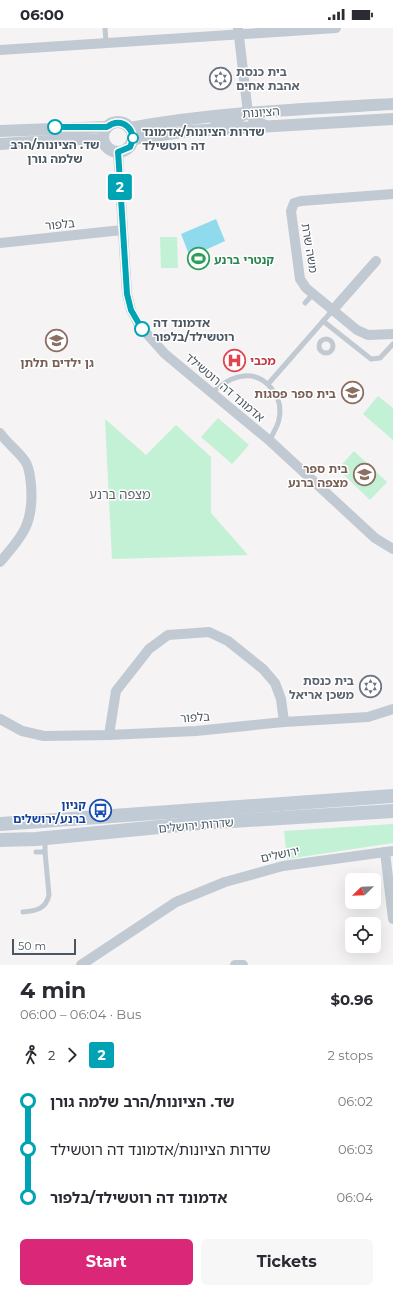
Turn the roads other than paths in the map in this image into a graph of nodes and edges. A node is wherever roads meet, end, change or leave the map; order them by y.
1 (105, 28) edge
2 (336, 28) edge
3 (238, 32) edge
4 (106, 42) junction
5 (0, 50) edge
6 (393, 104) edge
7 (248, 113) junction
8 (393, 119) edge
9 (271, 126) junction
10 (107, 127) junction
11 (189, 130) junction
12 (0, 131) edge
13 (131, 133) junction
14 (103, 140) junction
15 (0, 144) edge
16 (118, 152) junction
17 (393, 194) edge
18 (131, 197) dead end
19 (120, 198) junction
20 (122, 230) junction
21 (0, 244) edge
22 (376, 261) dead end
23 (313, 294) junction
24 (305, 303) dead end
25 (332, 311) junction
26 (323, 321) junction
27 (393, 334) edge
28 (393, 344) edge
29 (269, 383) junction
30 (212, 393) junction
31 (0, 434) edge
32 (270, 441) junction
33 (393, 549) edge
34 (0, 562) edge
35 (393, 709) edge
36 (0, 719) edge
37 (284, 722) junction
38 (109, 735) junction
39 (393, 796) edge
40 (393, 811) edge
41 (0, 824) edge
42 (0, 840) edge
43 (45, 845) junction
44 (389, 851) edge
45 (36, 852) dead end
46 (23, 912) dead end
47 (393, 919) edge
48 (81, 965) edge
49 (235, 965) edge
50 (243, 965) edge

1 - 4 lane
2 - 3 street
3 - 4 street
3 - 7 street
4 - 5 street
6 - 7 street, הציונות
7 - 9 street
7 - 11 street
7 - 13 street, הציונות
8 - 9 street, הציונות
9 - 11 street, הציונות
10 - 12 street
10 - 13 street
10 - 14 street
11 - 13 street, הציונות
13 - 16 street
14 - 15 street
14 - 16 street
16 - 19 street, אדמונד דה רוטשילד
17 - 23 street, משה שרת
18 - 19 lane
19 - 20 street, אדמונד דה רוטשילד
20 - 21 street, בלפור
20 - 30 street, אדמונד דה רוטשילד
22 - 25 street
23 - 24 lane
23 - 25 street, משה שרת
25 - 26 lane
25 - 27 street, משה שרת
26 - 28 lane
26 - 29 lane
29 - 30 lane
29 - 32 lane
30 - 32 street, אדמונד דה רוטשילד
31 - 34 street
32 - 33 street, אדמונד דה רוטשילד
35 - 37 street, בלפור
36 - 38 street, בלפור
37 - 38 street, בלפור
37 - 38 street
39 - 41 main road, שדרות ירושלים
40 - 43 main road, שדרות ירושלים
42 - 43 main road, שדרות ירושלים
43 - 45 lane
43 - 46 lane
44 - 47 street
44 - 48 street, ירושלים
49 - 50 street

